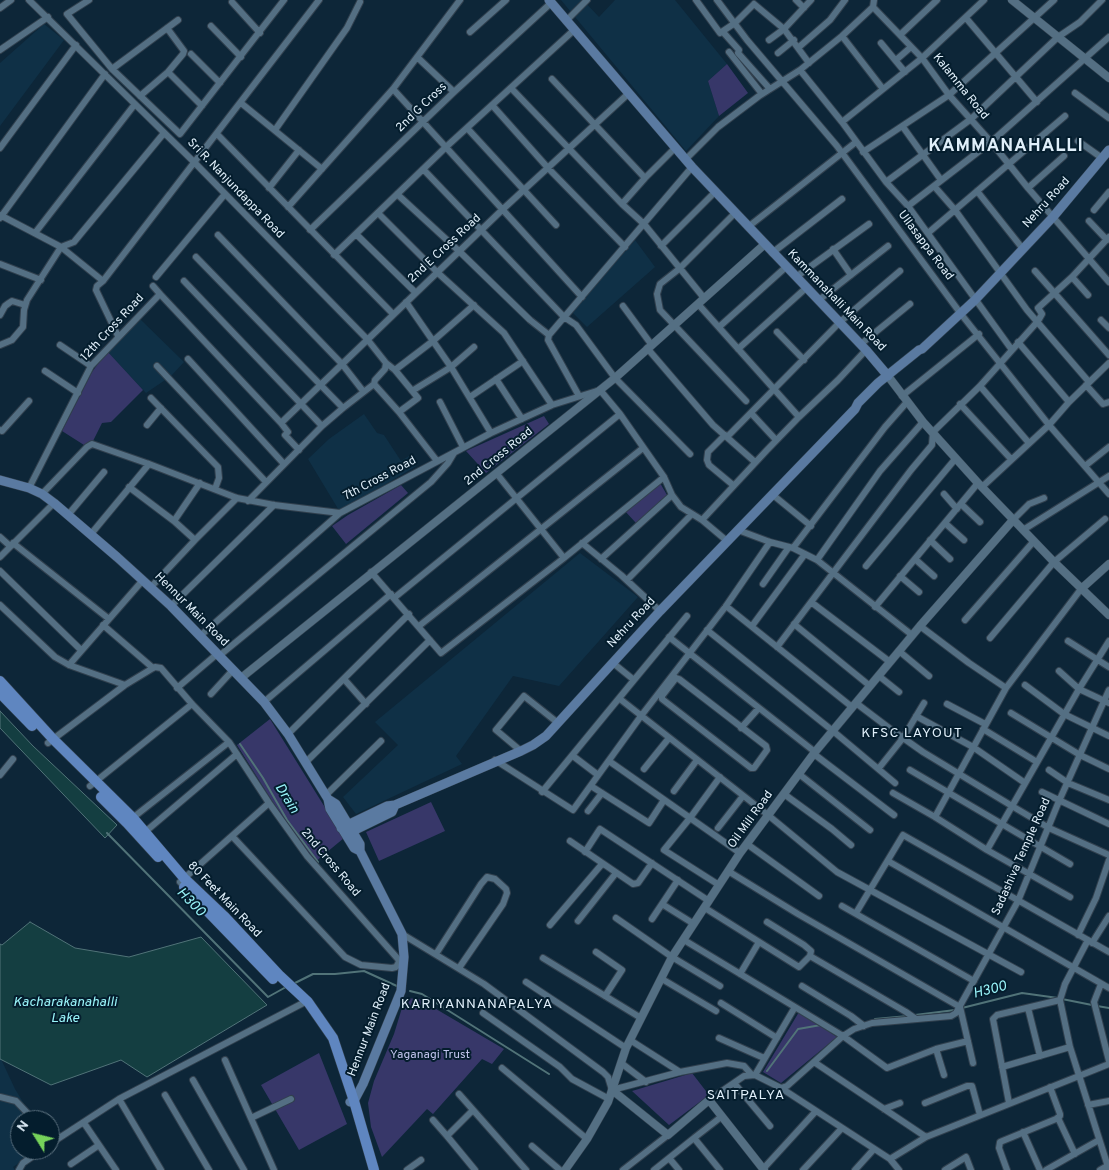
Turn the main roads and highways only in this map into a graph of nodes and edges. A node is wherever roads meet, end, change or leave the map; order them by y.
1 (550, 1) edge
2 (1109, 150) edge
3 (889, 378) junction
4 (0, 480) edge
5 (0, 681) edge
6 (0, 693) edge
7 (50, 741) junction
8 (130, 820) junction
9 (347, 829) junction
10 (182, 880) junction
11 (352, 1102) junction
12 (372, 1170) edge

1 - 3 main road, Kammanahalli Main Road
2 - 3 main road, Nehru Road
3 - 9 main road, Nehru Road
4 - 9 main road, Hennur Main Road
5 - 7 main road, 80 Feet Main Road
6 - 7 main road, 80 Feet Main Road
7 - 8 main road, 80 Feet Main Road
8 - 10 main road, 80 Feet Main Road
8 - 10 main road, 80 Feet Main Road
9 - 11 main road, Hennur Main Road
10 - 11 main road, 80 Feet Main Road
11 - 12 main road, 80 Feet Main Road

